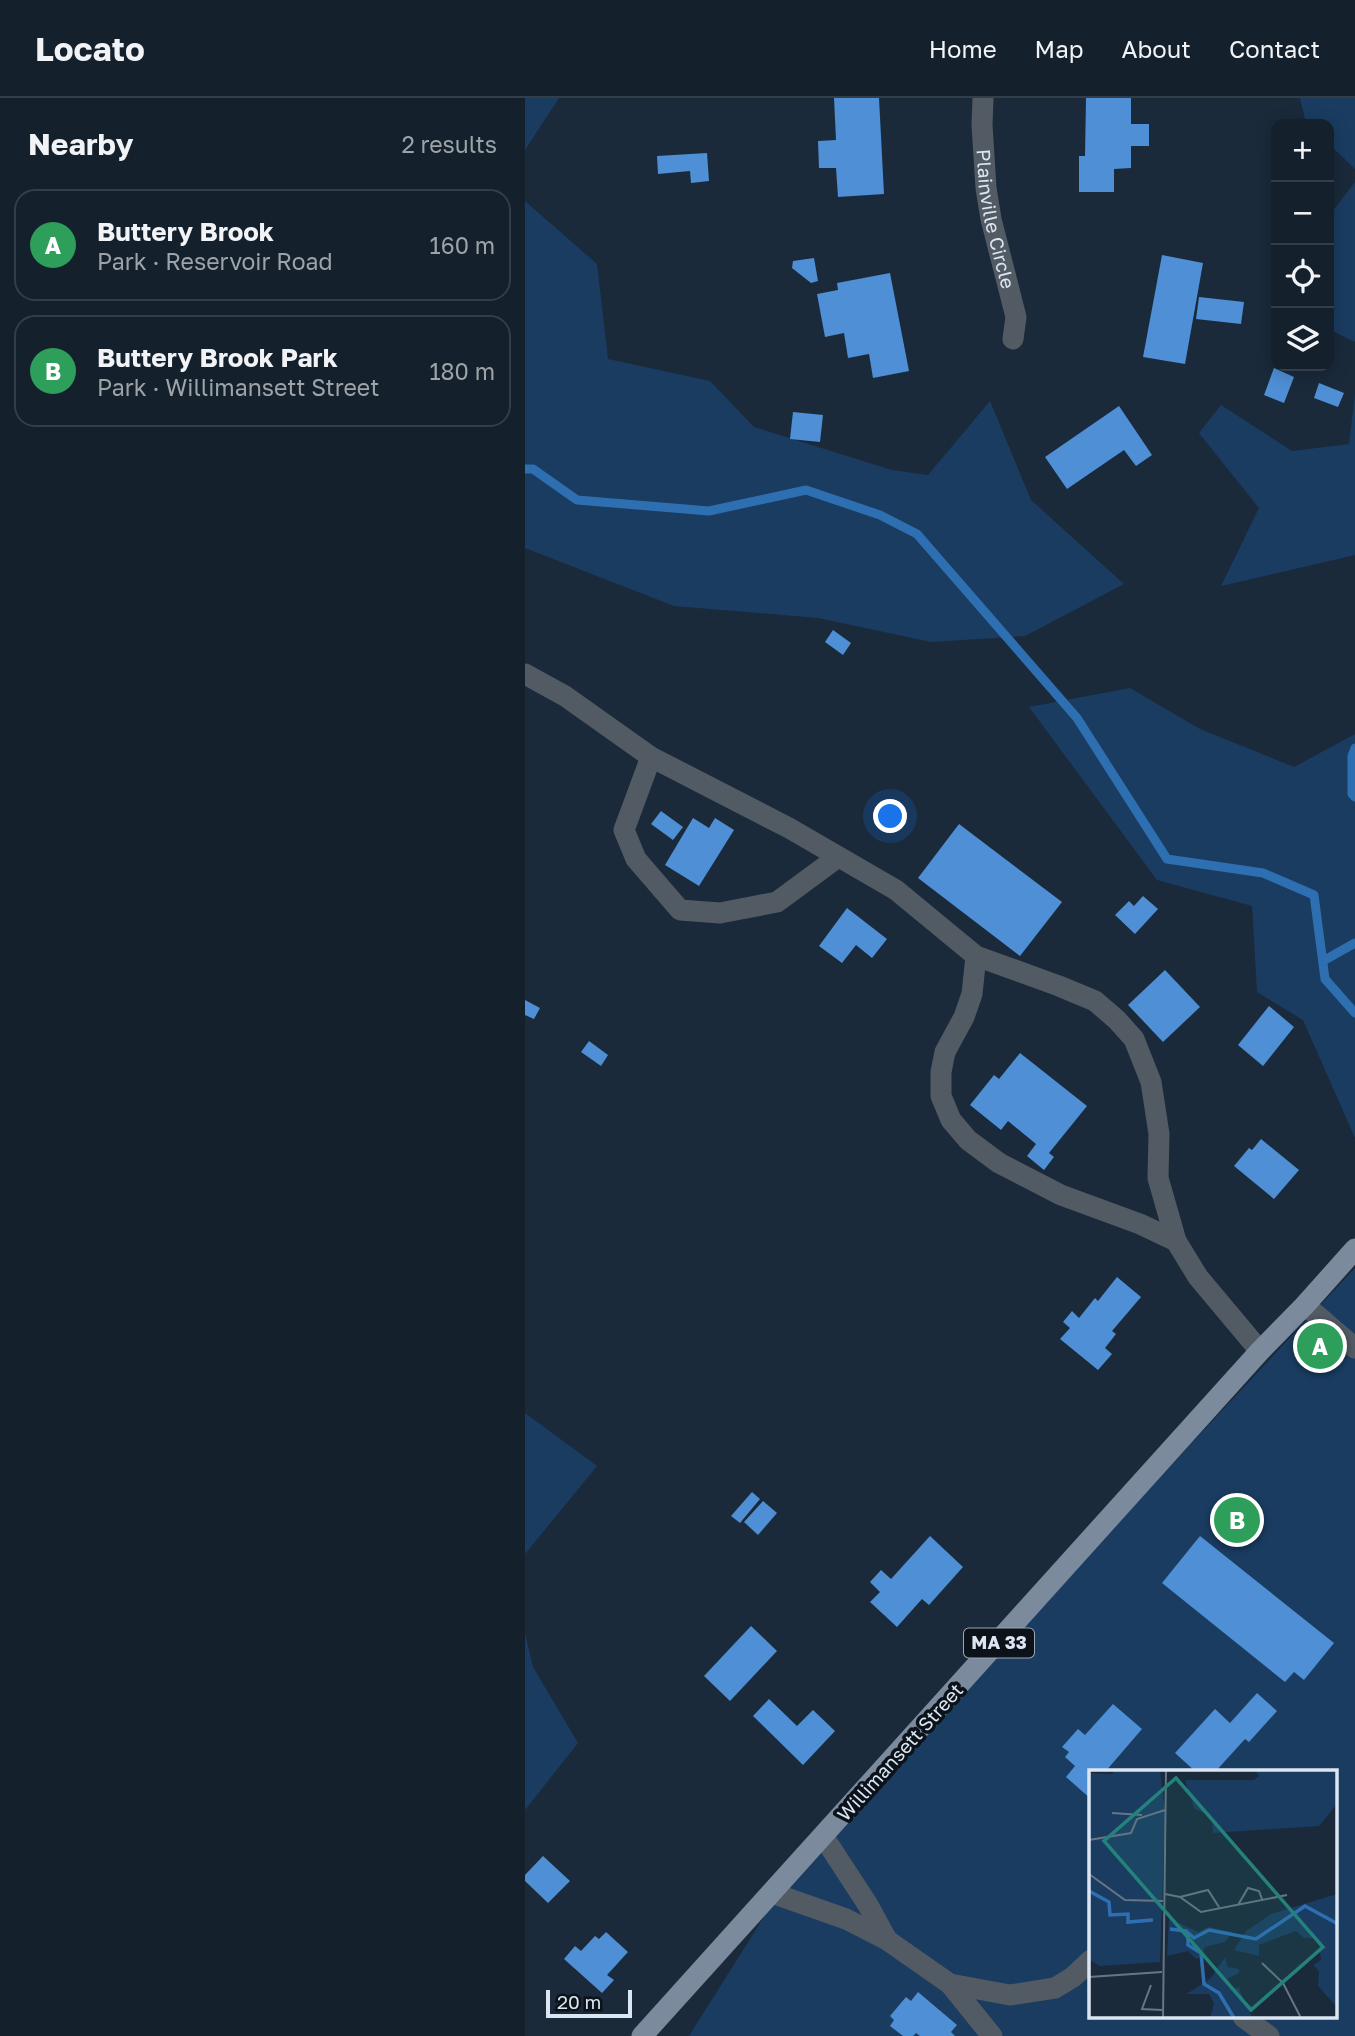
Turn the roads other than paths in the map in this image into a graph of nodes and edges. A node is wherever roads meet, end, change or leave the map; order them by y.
1 (983, 98) edge
2 (1013, 339) dead end
3 (525, 674) edge
4 (651, 757) junction
5 (838, 857) junction
6 (976, 956) junction
7 (1176, 1241) junction
8 (1355, 1249) edge
9 (1305, 1305) junction
10 (1355, 1348) edge
11 (1261, 1351) junction
12 (823, 1836) junction
13 (772, 1893) junction
14 (887, 1940) junction
15 (1089, 1962) edge
16 (950, 1984) junction
17 (1244, 2018) edge
18 (642, 2036) edge
19 (992, 2036) edge
20 (1269, 2036) edge

1 - 2 street, Plainville Circle
3 - 4 street
4 - 5 street
4 - 5 street
5 - 6 street
6 - 7 street
6 - 7 street
7 - 11 street
8 - 9 main road, Willimansett Street / MA 33
9 - 10 street
9 - 11 main road, Willimansett Street / MA 33
11 - 12 main road, Willimansett Street / MA 33
12 - 13 main road, Willimansett Street / MA 33
12 - 14 street
13 - 14 street
13 - 18 main road, Willimansett Street / MA 33
14 - 16 street
15 - 16 street
16 - 19 street
17 - 20 street

